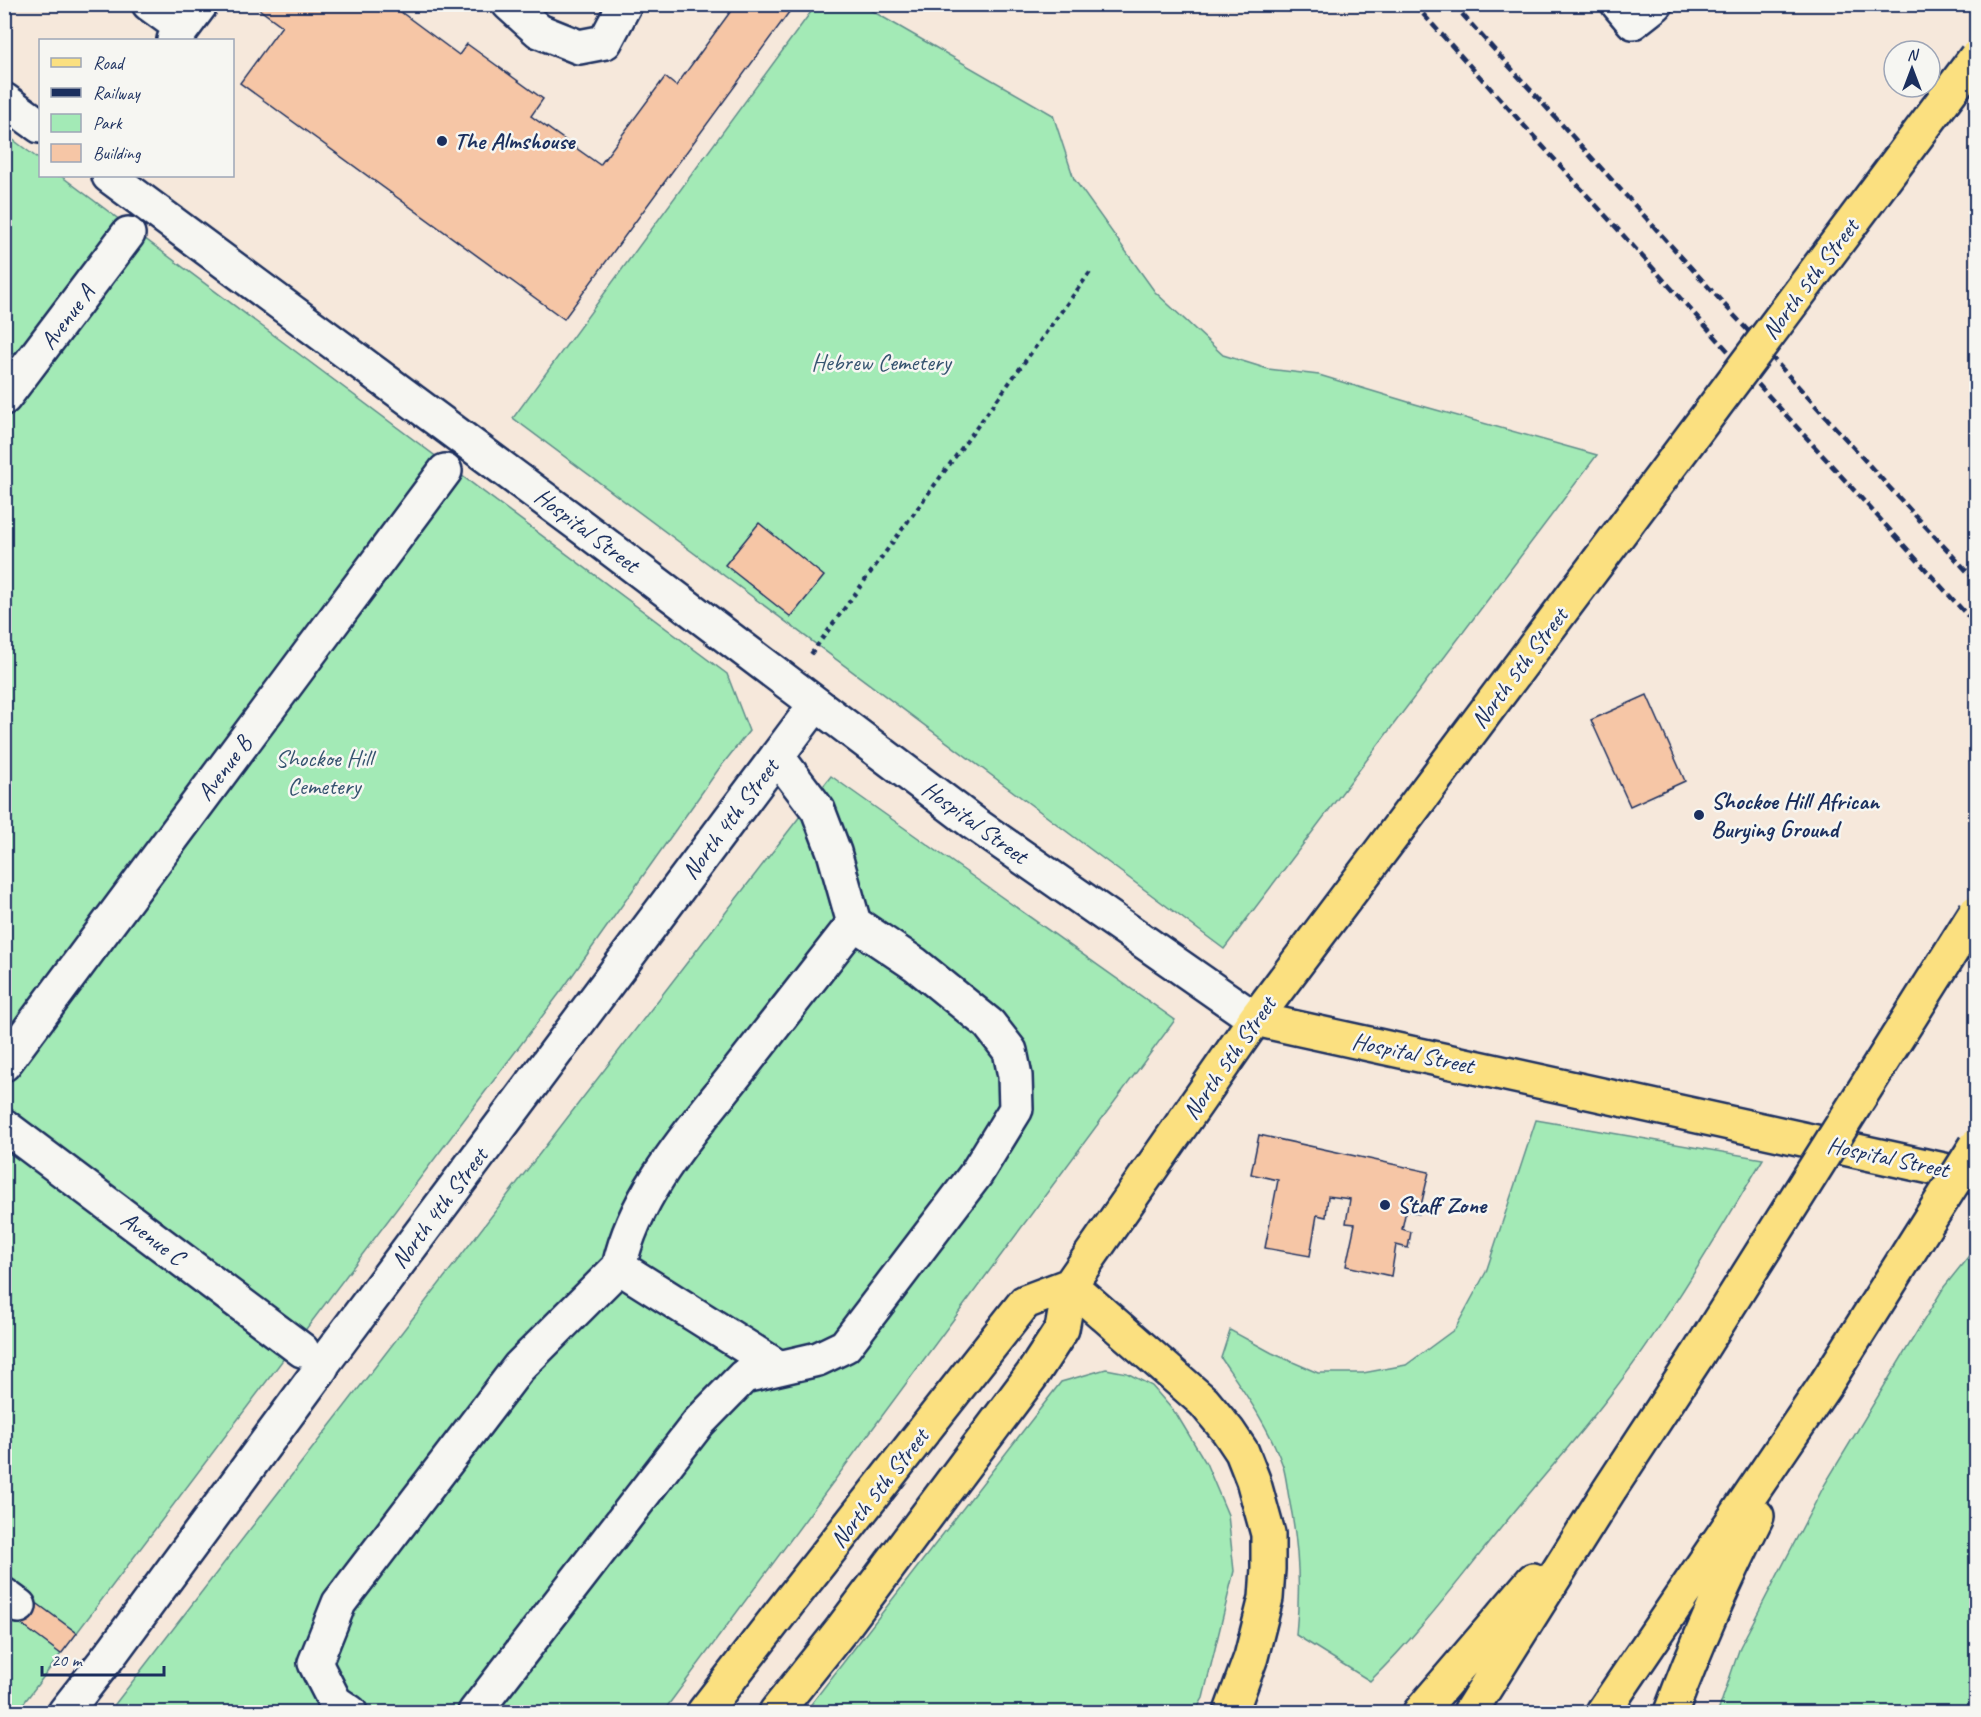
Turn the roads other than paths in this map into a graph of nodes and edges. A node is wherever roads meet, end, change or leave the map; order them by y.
1 (149, 4) edge
2 (509, 4) edge
3 (625, 4) edge
4 (1618, 4) edge
5 (1656, 4) edge
6 (186, 24) edge
7 (1977, 57) edge
8 (4, 100) edge
9 (39, 125) edge
10 (110, 177) edge
11 (128, 234) dead end
12 (4, 398) edge
13 (445, 471) dead end
14 (816, 704) junction
15 (777, 756) junction
16 (1977, 912) edge
17 (854, 923) junction
18 (1255, 1019) junction
19 (4, 1064) edge
20 (4, 1126) edge
21 (1977, 1146) edge
22 (1977, 1177) edge
23 (619, 1267) junction
24 (1070, 1285) junction
25 (302, 1350) dead end
26 (778, 1367) junction
27 (1827, 1382) junction
28 (1608, 1492) junction
29 (65, 1713) edge
30 (350, 1713) edge
31 (475, 1713) edge
32 (704, 1713) edge
33 (776, 1713) edge
34 (1231, 1713) edge
35 (1420, 1713) edge
36 (1470, 1713) edge
37 (1603, 1713) edge
38 (1671, 1713) edge

1 - 6 street
2 - 3 street
4 - 5 street
7 - 18 main road, North 5th Street, bridge
8 - 9 street
10 - 14 street, Hospital Street
11 - 12 street, Avenue A
13 - 19 street, Avenue B
14 - 15 street, North 4th Street
14 - 18 street, Hospital Street
15 - 17 street
15 - 29 street, North 4th Street
16 - 28 main road, bridge
17 - 23 street
17 - 26 street
18 - 22 main road, Hospital Street
18 - 24 main road, North 5th Street
20 - 25 street, Avenue C
21 - 27 main road, bridge
23 - 26 street
23 - 30 street
24 - 32 main road, North 5th Street
24 - 33 main road, North 5th Street
24 - 34 main road
26 - 31 street
27 - 37 main road
27 - 38 main road
28 - 35 main road
28 - 36 main road

